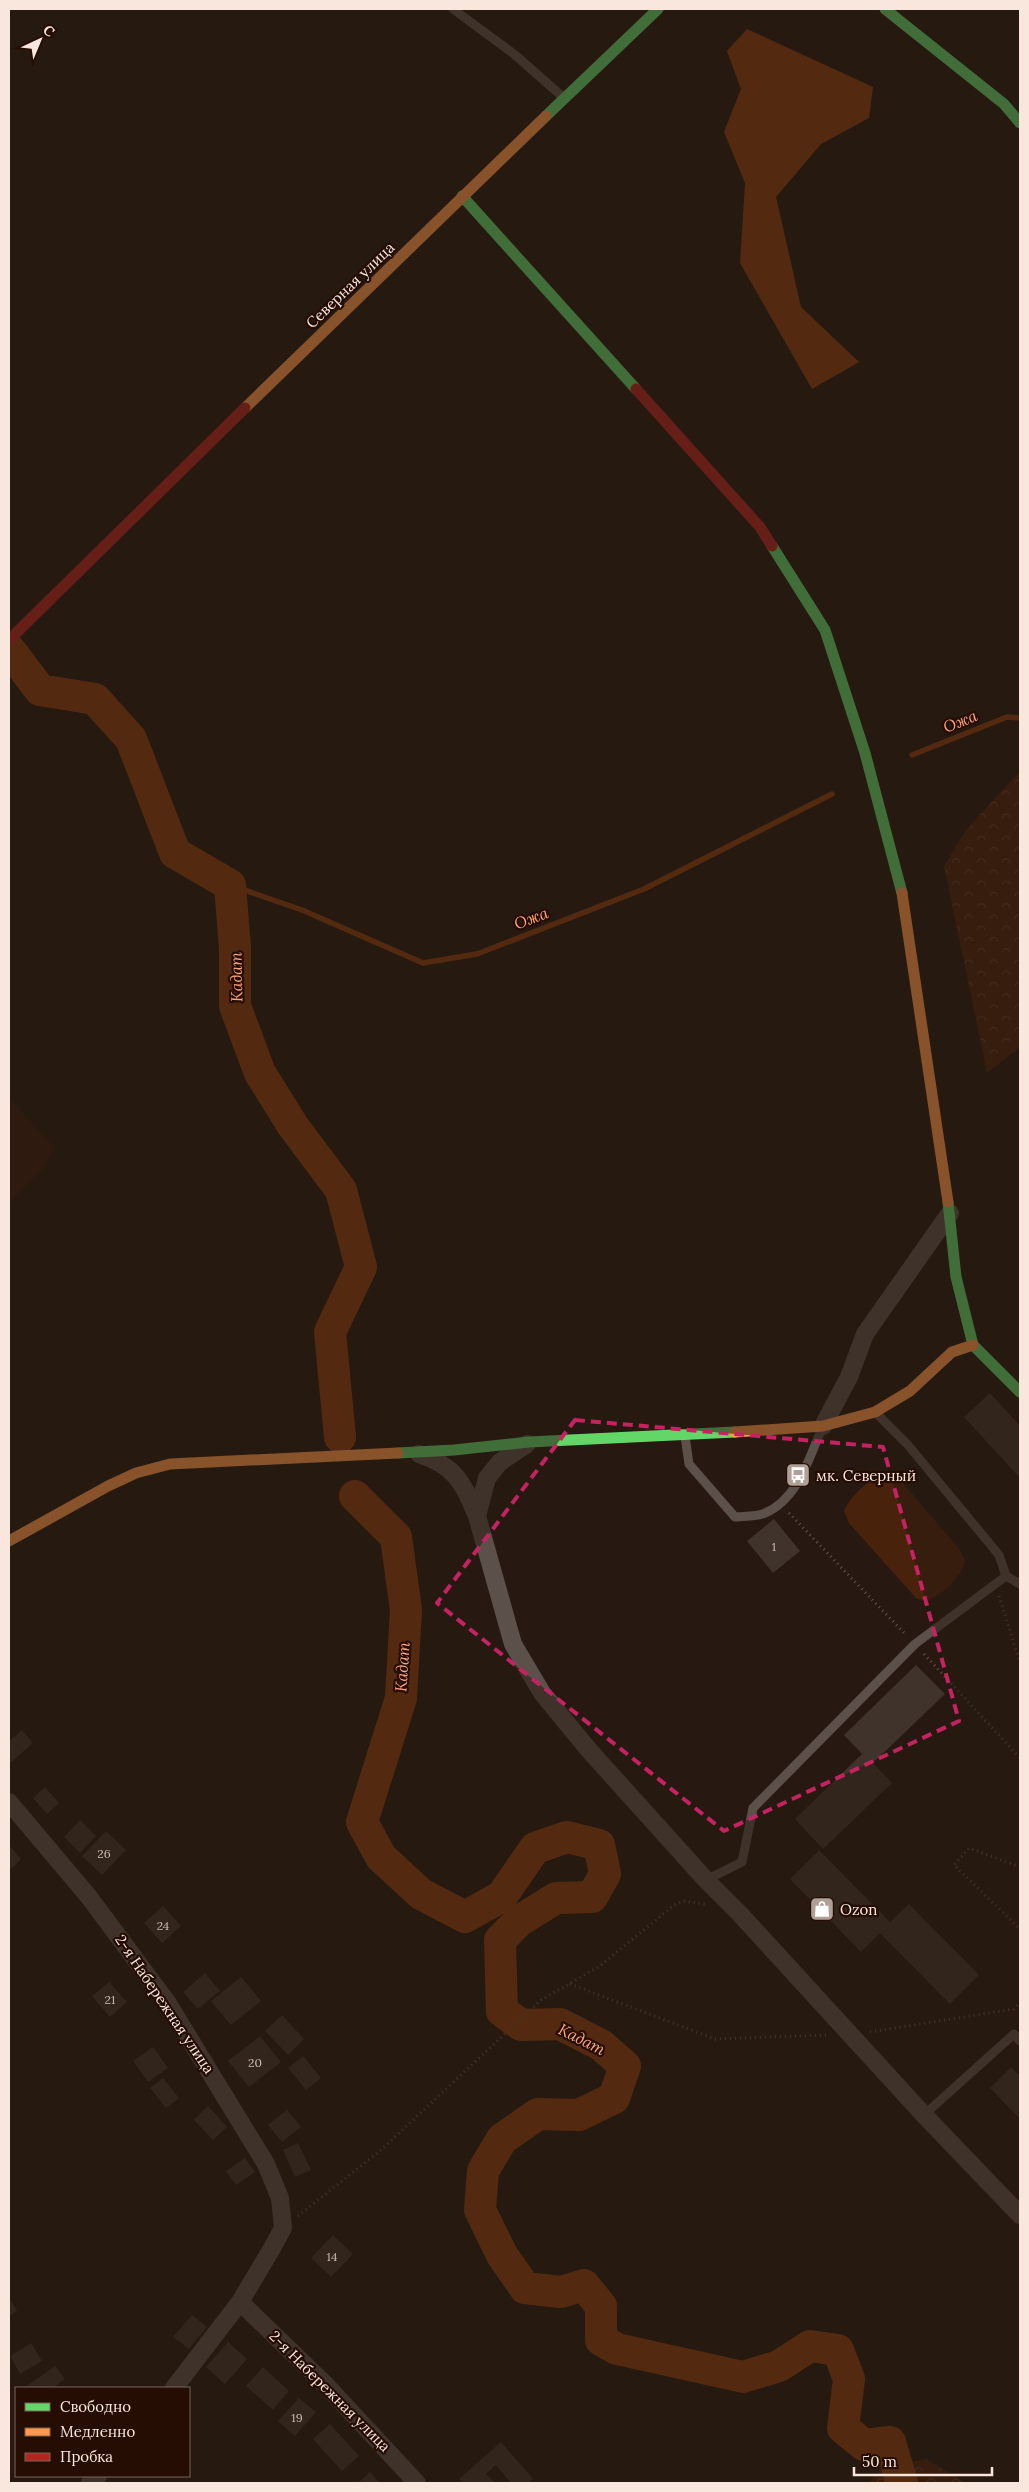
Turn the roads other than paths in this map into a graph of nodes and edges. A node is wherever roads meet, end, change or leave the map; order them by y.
1 (453, 9) edge
2 (658, 9) edge
3 (885, 9) edge
4 (564, 99) junction
5 (1020, 123) edge
6 (462, 196) junction
7 (9, 640) edge
8 (950, 1213) junction
9 (973, 1345) junction
10 (1020, 1392) edge
11 (875, 1412) junction
12 (823, 1426) junction
13 (685, 1436) junction
14 (530, 1442) junction
15 (414, 1452) junction
16 (477, 1516) junction
17 (9, 1541) edge
18 (1006, 1576) junction
19 (1020, 1584) edge
20 (9, 1802) edge
21 (706, 1880) junction
22 (1020, 2041) edge
23 (924, 2116) junction
24 (1020, 2215) edge
25 (240, 2302) junction
26 (175, 2387) edge
27 (417, 2483) edge

1 - 4 lane
2 - 4 street, Северная улица
3 - 5 street
4 - 6 street, Северная улица
6 - 7 street, Северная улица
6 - 8 street
8 - 9 street
8 - 12 street
9 - 10 street
9 - 11 street
11 - 12 street
11 - 18 lane
12 - 13 street
12 - 13 lane
13 - 14 street
14 - 15 street
14 - 16 street
15 - 16 street
15 - 17 street
16 - 21 street
18 - 19 lane
18 - 21 lane
20 - 25 street, 2-я Набережная улица
21 - 23 street
22 - 23 lane
23 - 24 street
25 - 26 street
25 - 27 street, 2-я Набережная улица

